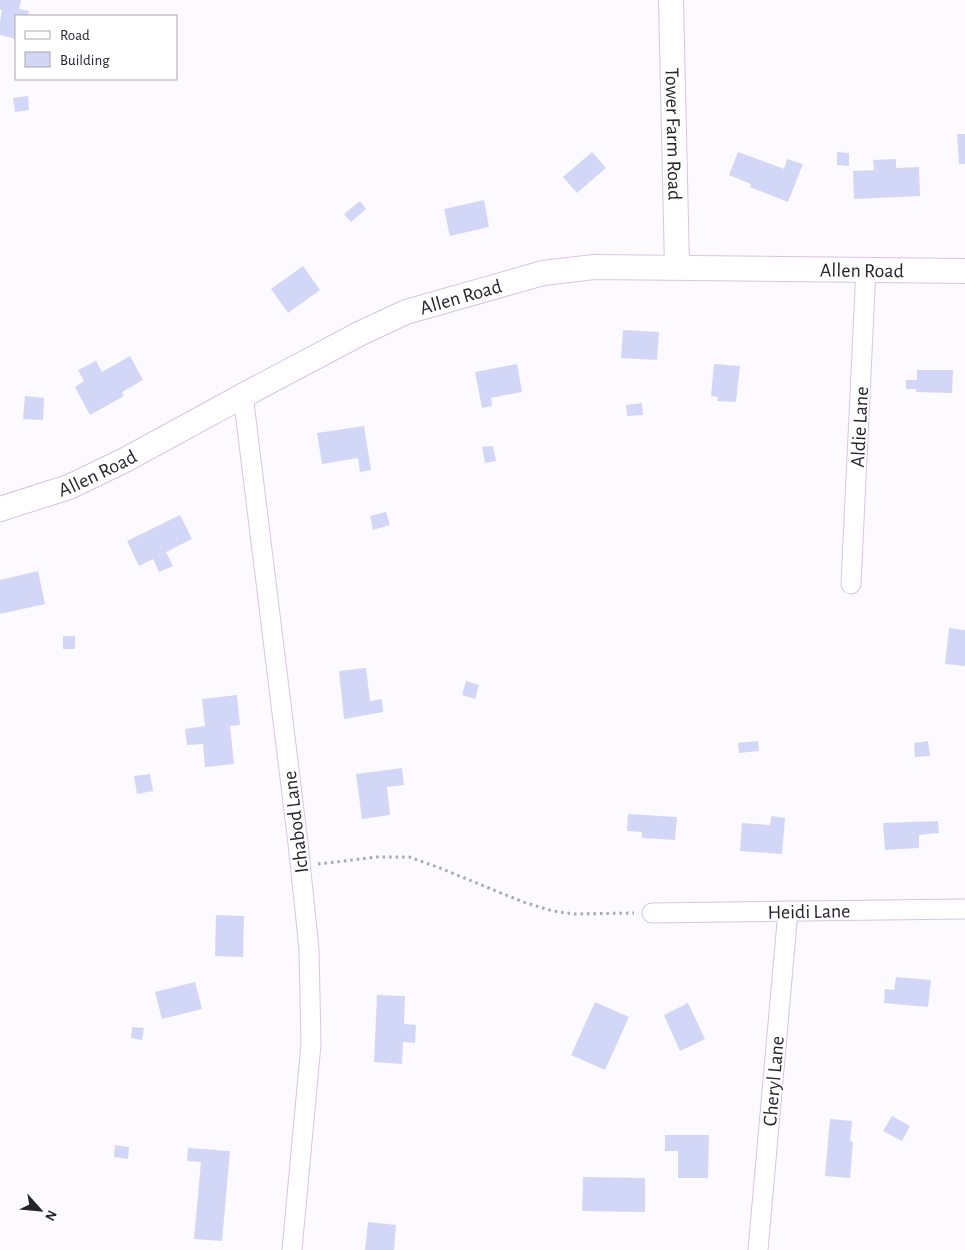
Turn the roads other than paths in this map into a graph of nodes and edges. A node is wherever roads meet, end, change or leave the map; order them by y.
1 (671, 0) edge
2 (677, 267) junction
3 (866, 269) junction
4 (965, 271) edge
5 (243, 395) junction
6 (0, 509) edge
7 (852, 584) dead end
8 (965, 909) edge
9 (788, 911) junction
10 (652, 913) road end
11 (292, 1250) edge
12 (758, 1250) edge

1 - 2 street, Tower Farm Road
2 - 3 street, Allen Road
2 - 5 street, Allen Road
3 - 4 street, Allen Road
3 - 7 street, Aldie Lane
5 - 6 street, Allen Road
5 - 11 street, Ichabod Lane
8 - 9 street, Heidi Lane
9 - 10 street, Heidi Lane
9 - 12 street, Cheryl Lane

